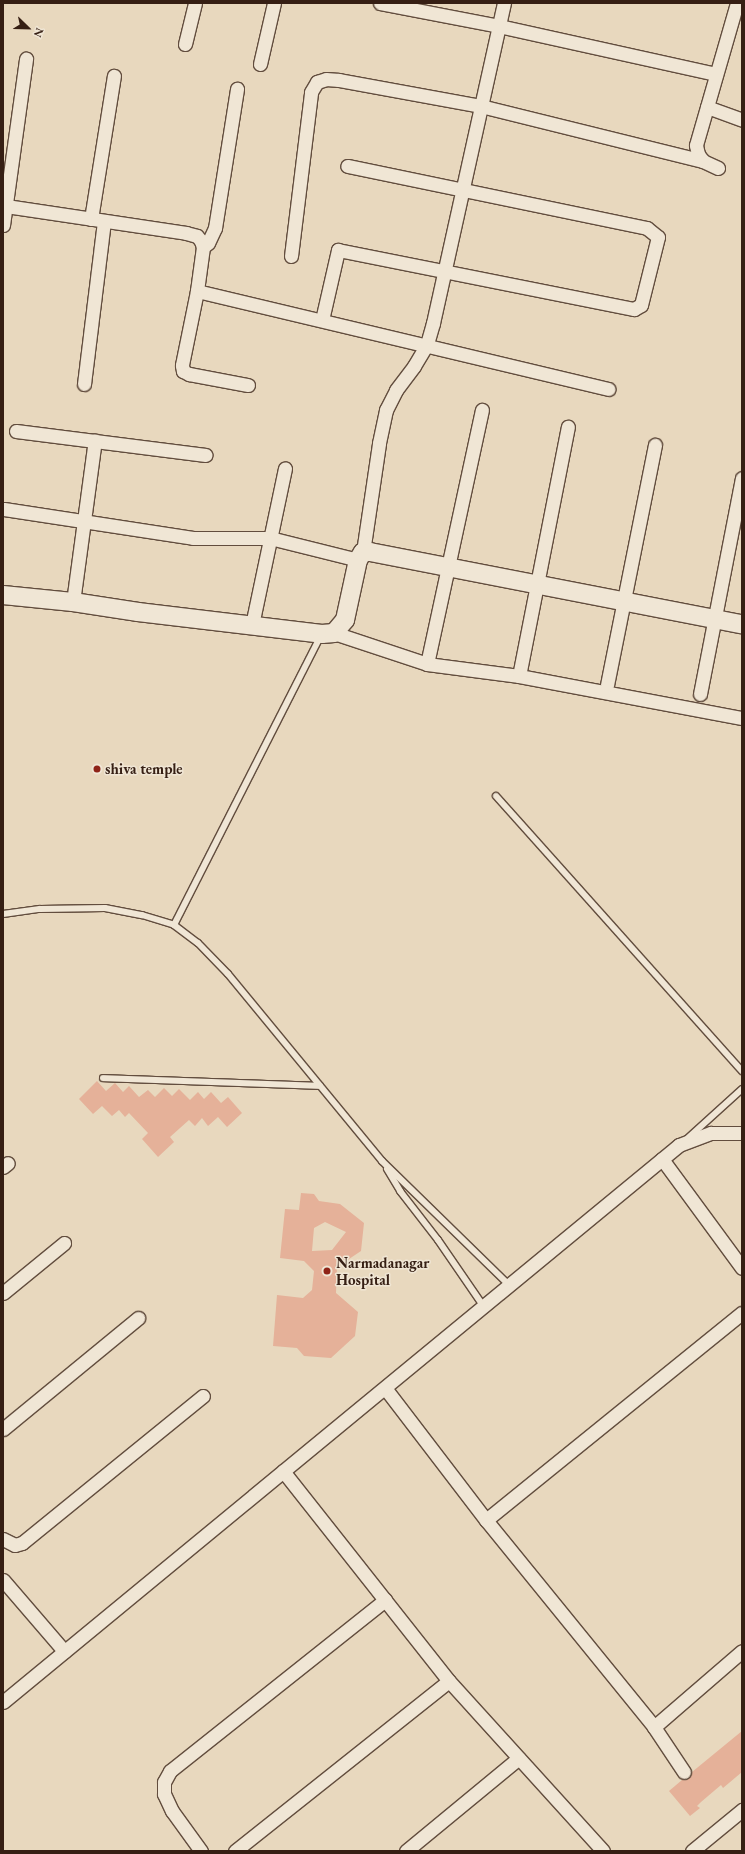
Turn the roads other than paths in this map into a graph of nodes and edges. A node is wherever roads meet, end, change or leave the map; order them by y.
1 (195, 3) edge
2 (274, 3) edge
3 (380, 3) edge
4 (504, 3) edge
5 (737, 3) edge
6 (499, 26) junction
7 (736, 30) edge
8 (185, 44) dead end
9 (26, 59) dead end
10 (260, 64) dead end
11 (716, 74) junction
12 (114, 76) dead end
13 (236, 88) dead end
14 (481, 106) junction
15 (707, 107) junction
16 (742, 120) edge
17 (703, 161) junction
18 (347, 166) dead end
19 (718, 168) dead end
20 (463, 191) junction
21 (6, 206) junction
22 (91, 219) junction
23 (104, 221) junction
24 (3, 225) edge
25 (203, 247) junction
26 (291, 256) dead end
27 (445, 270) junction
28 (197, 291) junction
29 (322, 320) junction
30 (427, 344) junction
31 (84, 384) dead end
32 (248, 385) dead end
33 (608, 389) dead end
34 (482, 410) dead end
35 (568, 427) dead end
36 (16, 431) dead end
37 (95, 440) junction
38 (654, 445) dead end
39 (205, 455) dead end
40 (285, 468) dead end
41 (742, 478) edge
42 (4, 509) edge
43 (85, 521) junction
44 (270, 538) junction
45 (361, 556) junction
46 (448, 567) junction
47 (537, 584) junction
48 (3, 595) edge
49 (623, 601) junction
50 (73, 602) junction
51 (714, 618) junction
52 (742, 624) edge
53 (252, 625) junction
54 (328, 633) junction
55 (427, 664) junction
56 (518, 676) junction
57 (607, 685) dead end
58 (700, 694) dead end
59 (742, 718) edge
60 (496, 796) dead end
61 (3, 914) edge
62 (174, 925) junction
63 (742, 1071) edge
64 (104, 1078) dead end
65 (320, 1086) junction
66 (742, 1089) edge
67 (742, 1133) edge
68 (679, 1145) junction
69 (662, 1159) junction
70 (382, 1161) junction
71 (64, 1243) dead end
72 (742, 1268) edge
73 (510, 1286) junction
74 (3, 1293) edge
75 (484, 1307) junction
76 (742, 1313) edge
77 (138, 1318) dead end
78 (385, 1388) junction
79 (203, 1396) dead end
80 (3, 1429) edge
81 (283, 1471) junction
82 (486, 1520) junction
83 (3, 1539) edge
84 (3, 1580) edge
85 (385, 1600) junction
86 (64, 1651) junction
87 (742, 1651) edge
88 (449, 1681) junction
89 (3, 1702) edge
90 (654, 1727) junction
91 (519, 1758) junction
92 (684, 1772) dead end
93 (742, 1810) edge
94 (201, 1851) edge
95 (235, 1851) edge
96 (406, 1851) edge
97 (603, 1851) edge
98 (692, 1851) edge

1 - 8 street
2 - 10 street
3 - 6 street
4 - 6 street
5 - 7 street
6 - 11 street
6 - 14 street
7 - 11 street
9 - 21 street
11 - 15 street
12 - 22 street
13 - 25 street
14 - 17 street
14 - 20 street
14 - 26 street
15 - 16 street
15 - 17 street
17 - 19 street
18 - 20 street
20 - 27 street
20 - 27 street
21 - 22 street
21 - 24 street
22 - 23 street
23 - 25 street
23 - 31 street
25 - 28 street
27 - 29 street
27 - 30 street
28 - 29 street
28 - 32 street
29 - 30 street
30 - 33 street
30 - 45 street
34 - 46 street
35 - 47 street
36 - 37 street
37 - 39 street
37 - 43 street
38 - 49 street
40 - 44 street
41 - 51 street
42 - 43 street
43 - 44 street
43 - 50 street
44 - 45 street
44 - 53 street
45 - 46 main road
45 - 54 main road
46 - 47 main road
46 - 55 street
47 - 49 main road
47 - 56 street
48 - 50 main road
49 - 51 main road
49 - 57 street
50 - 53 main road
51 - 52 main road
51 - 58 street
53 - 54 main road
54 - 55 street
54 - 62 lane
55 - 56 street
56 - 59 street
60 - 63 lane
61 - 62 lane
62 - 65 lane
64 - 65 lane
65 - 70 lane
66 - 68 lane
67 - 68 street
68 - 69 street
69 - 72 street
69 - 73 street
70 - 73 lane
70 - 75 lane
71 - 74 street
73 - 75 street
75 - 78 street
76 - 82 street
77 - 80 street
78 - 81 street
78 - 82 street
79 - 83 street
81 - 85 street
81 - 86 street
82 - 90 street
84 - 86 street
85 - 88 street
85 - 94 street
86 - 89 street
87 - 90 street
88 - 91 street
88 - 95 street
90 - 92 street
91 - 96 street
91 - 97 street
93 - 98 street

